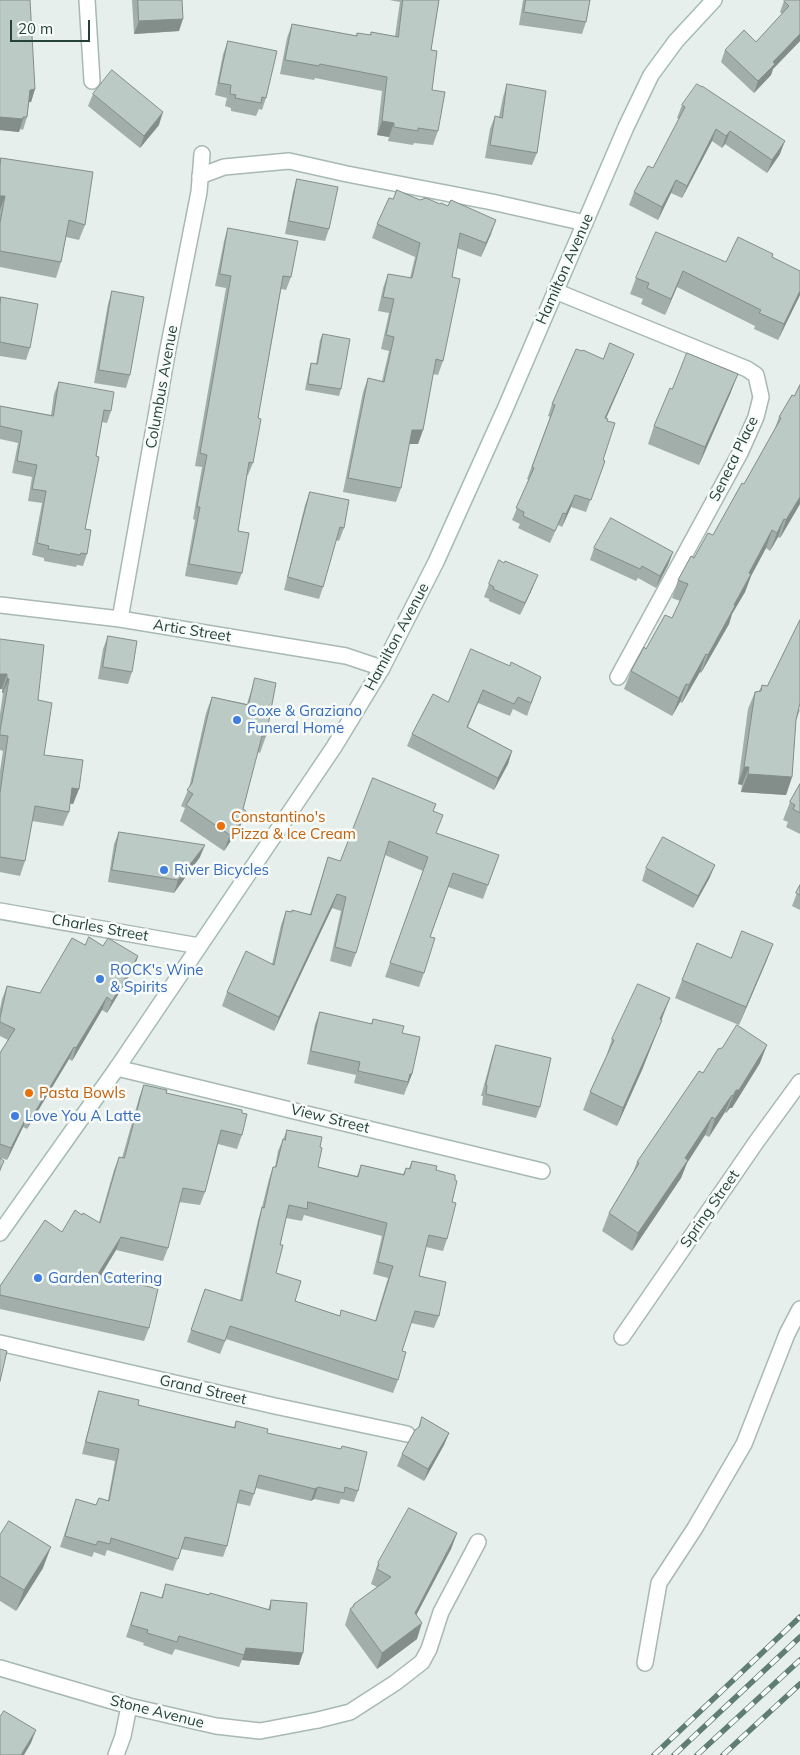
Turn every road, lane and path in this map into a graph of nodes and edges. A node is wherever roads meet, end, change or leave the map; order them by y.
1 (87, 0) edge
2 (714, 0) edge
3 (92, 81) dead end
4 (202, 154) dead end
5 (200, 176) junction
6 (585, 223) junction
7 (555, 291) junction
8 (0, 605) edge
9 (120, 620) junction
10 (382, 668) junction
11 (618, 677) dead end
12 (0, 911) edge
13 (199, 946) junction
14 (117, 1068) junction
15 (800, 1082) edge
16 (542, 1171) dead end
17 (0, 1233) edge
18 (800, 1310) edge
19 (622, 1337) dead end
20 (0, 1343) edge
21 (406, 1434) dead end
22 (478, 1542) dead end
23 (645, 1663) dead end
24 (0, 1668) edge
25 (129, 1706) junction
26 (116, 1755) edge

1 - 3 street
2 - 6 street, Hamilton Avenue
4 - 5 street, Columbus Avenue
5 - 6 street
5 - 9 street, Columbus Avenue
6 - 7 street, Hamilton Avenue
7 - 10 street, Hamilton Avenue
7 - 11 street, Seneca Place
8 - 9 street, Artic Street
9 - 10 street, Artic Street
10 - 13 street, Hamilton Avenue
12 - 13 street, Charles Street
13 - 14 street, Hamilton Avenue
14 - 16 street, View Street
14 - 17 street, Hamilton Avenue
15 - 19 street, Spring Street
18 - 23 street
20 - 21 street, Grand Street
22 - 25 street, Stone Avenue
24 - 25 street, Stone Avenue
25 - 26 street

